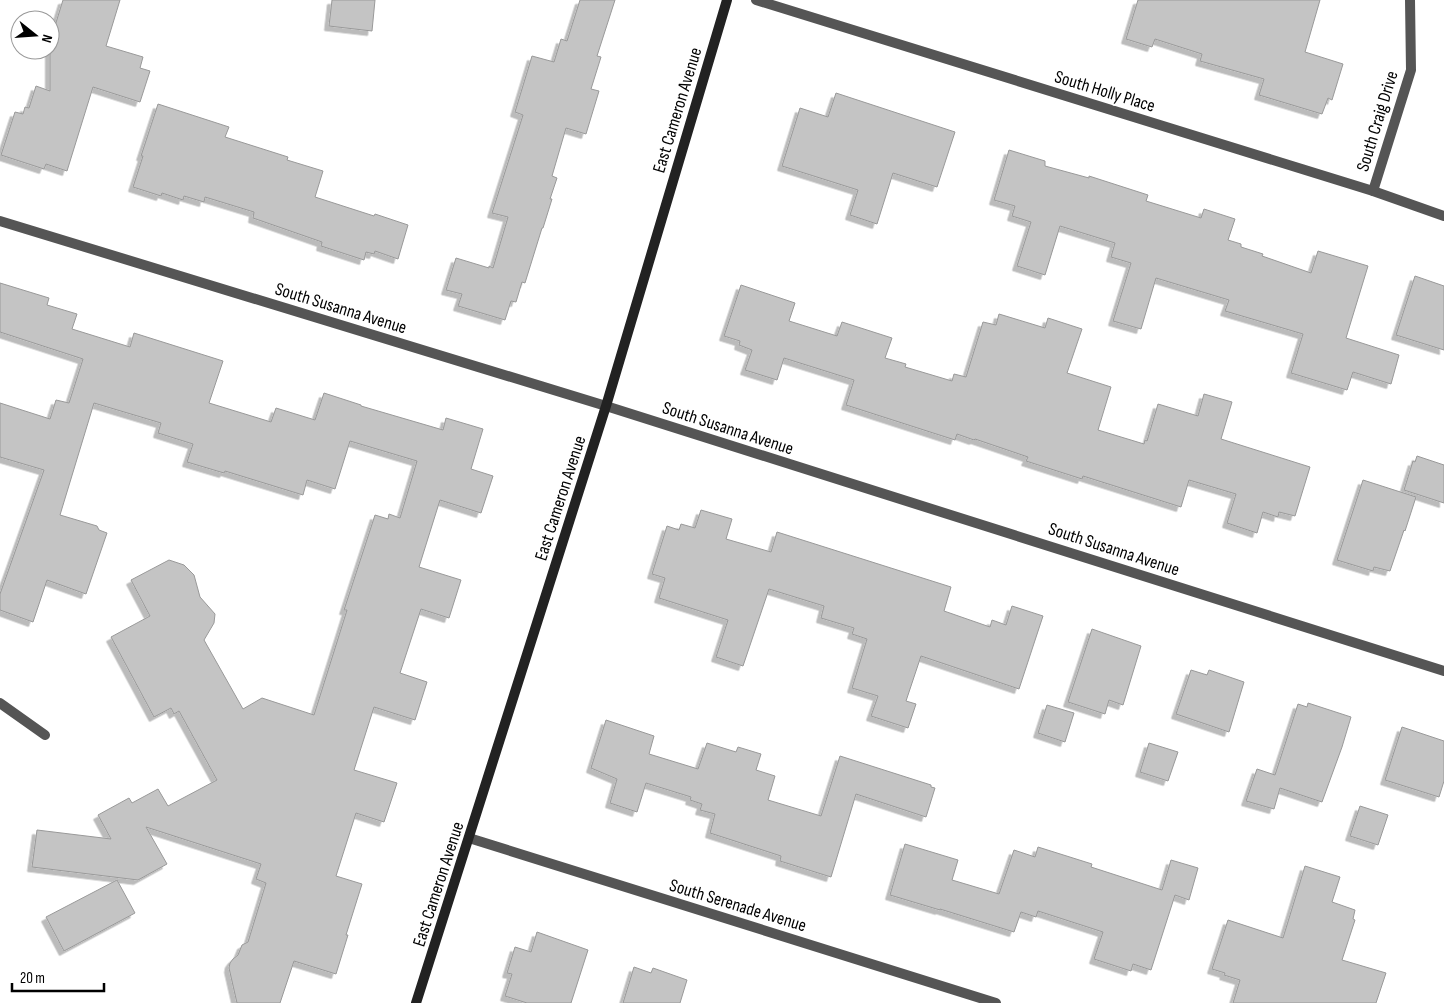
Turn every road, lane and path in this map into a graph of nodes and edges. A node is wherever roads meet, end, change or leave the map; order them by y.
1 (727, 0) edge
2 (756, 0) edge
3 (1410, 0) edge
4 (1372, 191) junction
5 (1444, 216) edge
6 (0, 221) edge
7 (606, 406) junction
8 (1444, 671) edge
9 (0, 703) edge
10 (45, 735) dead end
11 (469, 838) junction
12 (416, 1003) edge
13 (996, 1003) edge

1 - 7 main road, East Cameron Avenue
2 - 4 street, South Holly Place
3 - 4 street, South Craig Drive
4 - 5 street, South Holly Place
6 - 7 street, South Susanna Avenue
7 - 8 street, South Susanna Avenue
7 - 11 main road, East Cameron Avenue
9 - 10 street
11 - 12 main road, East Cameron Avenue
11 - 13 street, South Serenade Avenue

